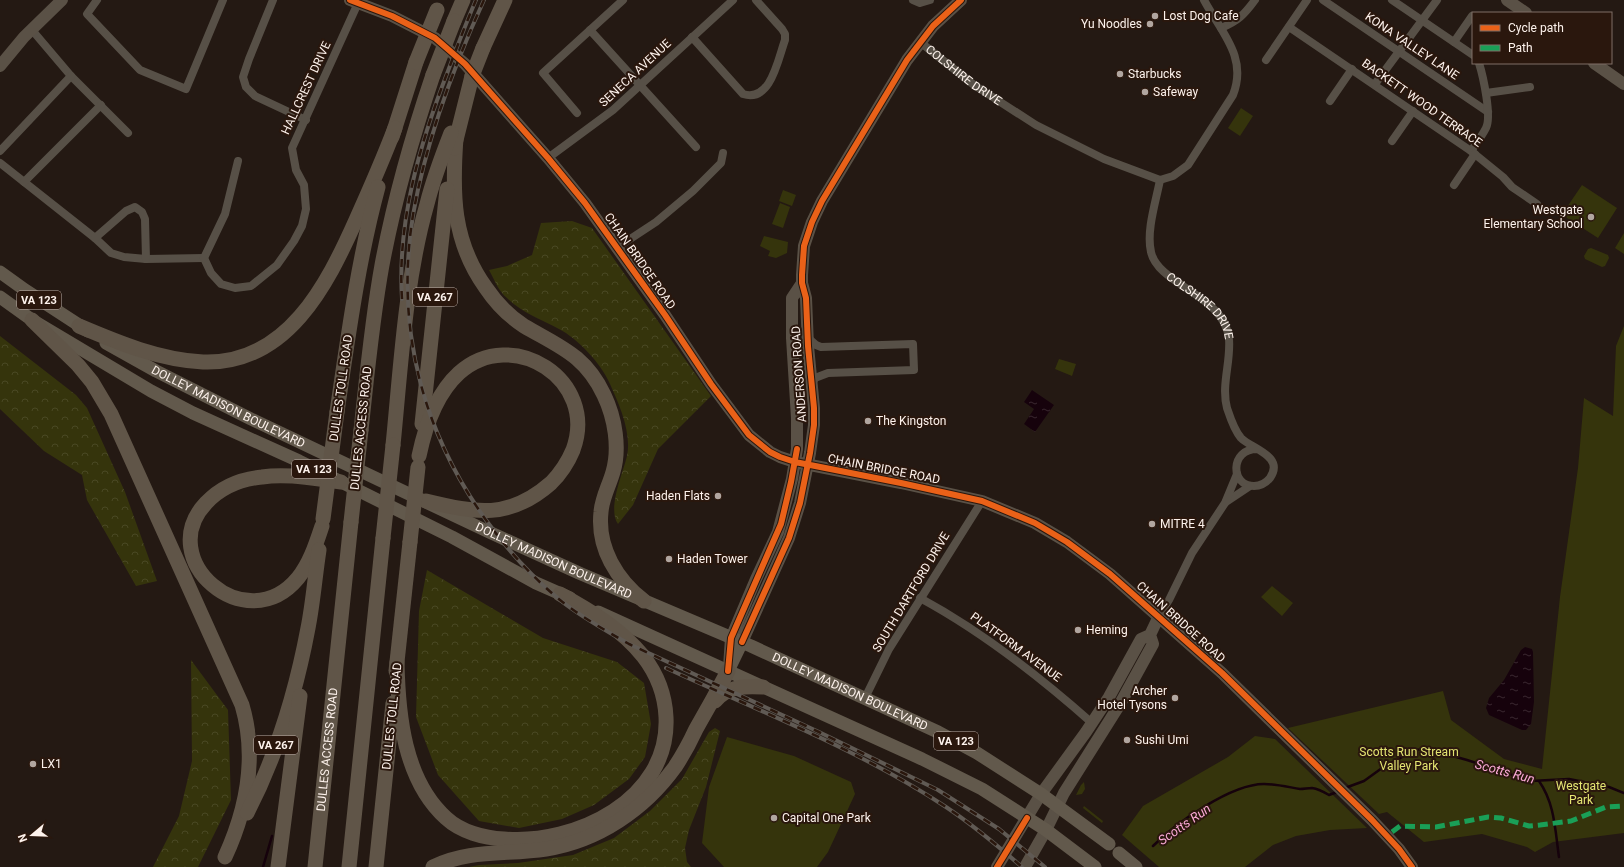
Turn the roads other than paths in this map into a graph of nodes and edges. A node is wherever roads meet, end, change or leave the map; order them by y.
1 (62, 0) edge
2 (96, 0) edge
3 (223, 0) edge
4 (272, 0) edge
5 (463, 0) edge
6 (505, 0) edge
7 (623, 0) edge
8 (733, 0) edge
9 (756, 0) edge
10 (913, 0) edge
11 (930, 0) edge
12 (961, 0) edge
13 (1204, 0) edge
14 (1255, 0) edge
15 (1307, 0) edge
16 (1324, 0) edge
17 (1392, 0) edge
18 (1437, 0) edge
19 (1507, 0) edge
20 (354, 2) edge
21 (439, 5) edge
22 (1525, 12) edge
23 (1472, 16) dead end
24 (1422, 20) junction
25 (1289, 27) junction
26 (1221, 28) junction
27 (590, 30) junction
28 (28, 33) junction
29 (692, 37) junction
30 (920, 42) junction
31 (1454, 42) junction
32 (1398, 52) junction
33 (1472, 54) edge
34 (0, 56) edge
35 (1266, 60) dead end
36 (1479, 64) edge
37 (1595, 64) edge
38 (0, 66) edge
39 (1352, 69) junction
40 (72, 76) junction
41 (1375, 84) junction
42 (1624, 84) edge
43 (640, 86) junction
44 (1530, 87) dead end
45 (1486, 93) junction
46 (1330, 100) dead end
47 (101, 105) junction
48 (462, 106) junction
49 (1413, 112) junction
50 (1488, 112) junction
51 (577, 113) dead end
52 (306, 120) junction
53 (394, 128) junction
54 (128, 133) dead end
55 (456, 138) junction
56 (1392, 141) dead end
57 (696, 147) dead end
58 (0, 152) edge
59 (723, 153) dead end
60 (1473, 153) junction
61 (548, 158) junction
62 (238, 161) dead end
63 (0, 163) edge
64 (1160, 180) junction
65 (24, 182) junction
66 (1454, 184) dead end
67 (1537, 204) dead end
68 (95, 238) junction
69 (618, 247) junction
70 (204, 258) junction
71 (146, 259) junction
72 (0, 272) edge
73 (802, 284) junction
74 (0, 297) edge
75 (32, 320) junction
76 (79, 326) junction
77 (807, 337) junction
78 (812, 384) junction
79 (1241, 438) junction
80 (1258, 449) junction
81 (1240, 456) junction
82 (418, 462) junction
83 (795, 462) junction
84 (808, 465) junction
85 (1237, 474) junction
86 (341, 482) junction
87 (1250, 486) junction
88 (426, 501) junction
89 (982, 501) junction
90 (1225, 503) junction
91 (322, 523) junction
92 (560, 594) junction
93 (920, 598) junction
94 (644, 601) junction
95 (1159, 616) junction
96 (308, 627) junction
97 (1150, 635) junction
98 (737, 640) junction
99 (397, 662) junction
100 (728, 671) junction
101 (763, 687) junction
102 (865, 698) junction
103 (707, 709) junction
104 (1092, 723) junction
105 (1041, 794) junction
106 (1058, 805) junction
107 (1027, 818) junction
108 (1046, 830) junction
109 (1109, 844) dead end
110 (1119, 853) dead end
111 (222, 862) edge
112 (278, 867) edge
113 (315, 867) edge
114 (349, 867) edge
115 (376, 867) edge
116 (433, 867) edge
117 (997, 867) edge
118 (1025, 867) edge
119 (1095, 867) edge
120 (1136, 867) edge
121 (1412, 867) edge

1 - 28 street
2 - 3 street
4 - 52 street
5 - 113 highway, DULLES ACCESS ROAD, bridge
6 - 48 highway, bridge
7 - 27 street
8 - 29 street, SENECA AVENUE
9 - 29 street
10 - 11 street
12 - 30 street, ANDERSON ROAD
13 - 26 street
14 - 26 street
15 - 25 street
16 - 32 street, KONA VALLEY LANE
17 - 24 street
18 - 24 street
19 - 22 street
20 - 52 street, HALLCREST DRIVE
20 - 61 street, CHAIN BRIDGE ROAD
21 - 53 highway, DULLES TOLL ROAD / VA 267, bridge
23 - 31 street
24 - 31 street
24 - 32 street
25 - 35 street
25 - 39 street, BACKETT WOOD TERRACE
26 - 64 street
27 - 43 street
27 - 51 street
28 - 34 street
28 - 38 street
28 - 40 street
29 - 43 street, SENECA AVENUE
30 - 64 street, COLSHIRE DRIVE
30 - 73 street, ANDERSON ROAD
31 - 33 street
32 - 41 street
32 - 50 street, KONA VALLEY LANE
36 - 45 street
37 - 42 street
39 - 41 street, BACKETT WOOD TERRACE
39 - 46 street
40 - 47 street
40 - 58 street
41 - 49 street, BACKETT WOOD TERRACE
43 - 57 street
43 - 61 street, SENECA AVENUE
44 - 45 street
45 - 50 street
47 - 54 street
47 - 65 street
48 - 55 highway, DULLES TOLL ROAD / VA 267
48 - 114 highway, bridge
49 - 56 street
49 - 60 street, BACKETT WOOD TERRACE
50 - 60 street
52 - 70 street, HALLCREST DRIVE
53 - 76 highway
53 - 91 highway, DULLES TOLL ROAD / VA 267, bridge
55 - 82 highway, DULLES TOLL ROAD / VA 267
55 - 94 highway
59 - 69 street
60 - 66 street
60 - 67 street, BACKETT WOOD TERRACE
61 - 69 street, CHAIN BRIDGE ROAD
62 - 70 street
63 - 65 street
64 - 79 street, COLSHIRE DRIVE
65 - 68 street
68 - 71 street
68 - 71 street
69 - 83 street, CHAIN BRIDGE ROAD
70 - 71 street
72 - 76 main road, DOLLEY MADISON BOULEVARD / VA 123
73 - 77 street, ANDERSON ROAD
73 - 83 street, ANDERSON ROAD
74 - 75 main road, DOLLEY MADISON BOULEVARD / VA 123
75 - 86 main road, DOLLEY MADISON BOULEVARD / VA 123
75 - 111 highway
76 - 88 main road, DOLLEY MADISON BOULEVARD / VA 123
77 - 78 street, ANDERSON ROAD
77 - 78 street
78 - 84 street, ANDERSON ROAD
79 - 80 street, COLSHIRE DRIVE
79 - 81 street, COLSHIRE DRIVE
80 - 81 street
80 - 87 street, COLSHIRE DRIVE
81 - 85 street, COLSHIRE DRIVE
82 - 88 highway
82 - 99 highway, DULLES TOLL ROAD / VA 267, bridge
83 - 84 street, CHAIN BRIDGE ROAD
83 - 98 street, ANDERSON ROAD
84 - 89 street, CHAIN BRIDGE ROAD
84 - 98 street, ANDERSON ROAD
85 - 87 street
85 - 90 street, COLSHIRE DRIVE
86 - 91 highway
86 - 92 main road, DOLLEY MADISON BOULEVARD / VA 123
87 - 90 street, COLSHIRE DRIVE
88 - 94 main road, DOLLEY MADISON BOULEVARD / VA 123
89 - 93 street, SOUTH DARTFORD DRIVE
89 - 95 street, CHAIN BRIDGE ROAD
90 - 95 street, COLSHIRE DRIVE
91 - 96 highway, DULLES TOLL ROAD / VA 267
92 - 99 highway
92 - 100 main road, DOLLEY MADISON BOULEVARD / VA 123
93 - 102 street, SOUTH DARTFORD DRIVE
93 - 104 street, PLATFORM AVENUE
94 - 98 main road, DOLLEY MADISON BOULEVARD / VA 123
95 - 97 street, COLSHIRE DRIVE
95 - 121 street, CHAIN BRIDGE ROAD
96 - 111 highway, DULLES TOLL ROAD / VA 267
96 - 112 highway
97 - 104 street, COLSHIRE DRIVE
97 - 106 street, COLSHIRE DRIVE
98 - 100 main road
98 - 102 main road, DOLLEY MADISON BOULEVARD / VA 123
99 - 115 highway, DULLES TOLL ROAD / VA 267
100 - 101 main road, DOLLEY MADISON BOULEVARD / VA 123
100 - 103 highway
101 - 103 highway
101 - 107 main road, DOLLEY MADISON BOULEVARD / VA 123
102 - 105 main road, DOLLEY MADISON BOULEVARD / VA 123
103 - 116 highway
104 - 105 street, COLSHIRE DRIVE
105 - 106 main road, DOLLEY MADISON BOULEVARD / VA 123
105 - 107 street, COLSHIRE DRIVE
106 - 108 street, COLSHIRE DRIVE
106 - 109 main road, DOLLEY MADISON BOULEVARD / VA 123
107 - 108 main road, DOLLEY MADISON BOULEVARD / VA 123
107 - 117 street, COLSHIRE DRIVE
108 - 118 street, COLSHIRE DRIVE
108 - 119 main road, DOLLEY MADISON BOULEVARD / VA 123
110 - 120 main road

